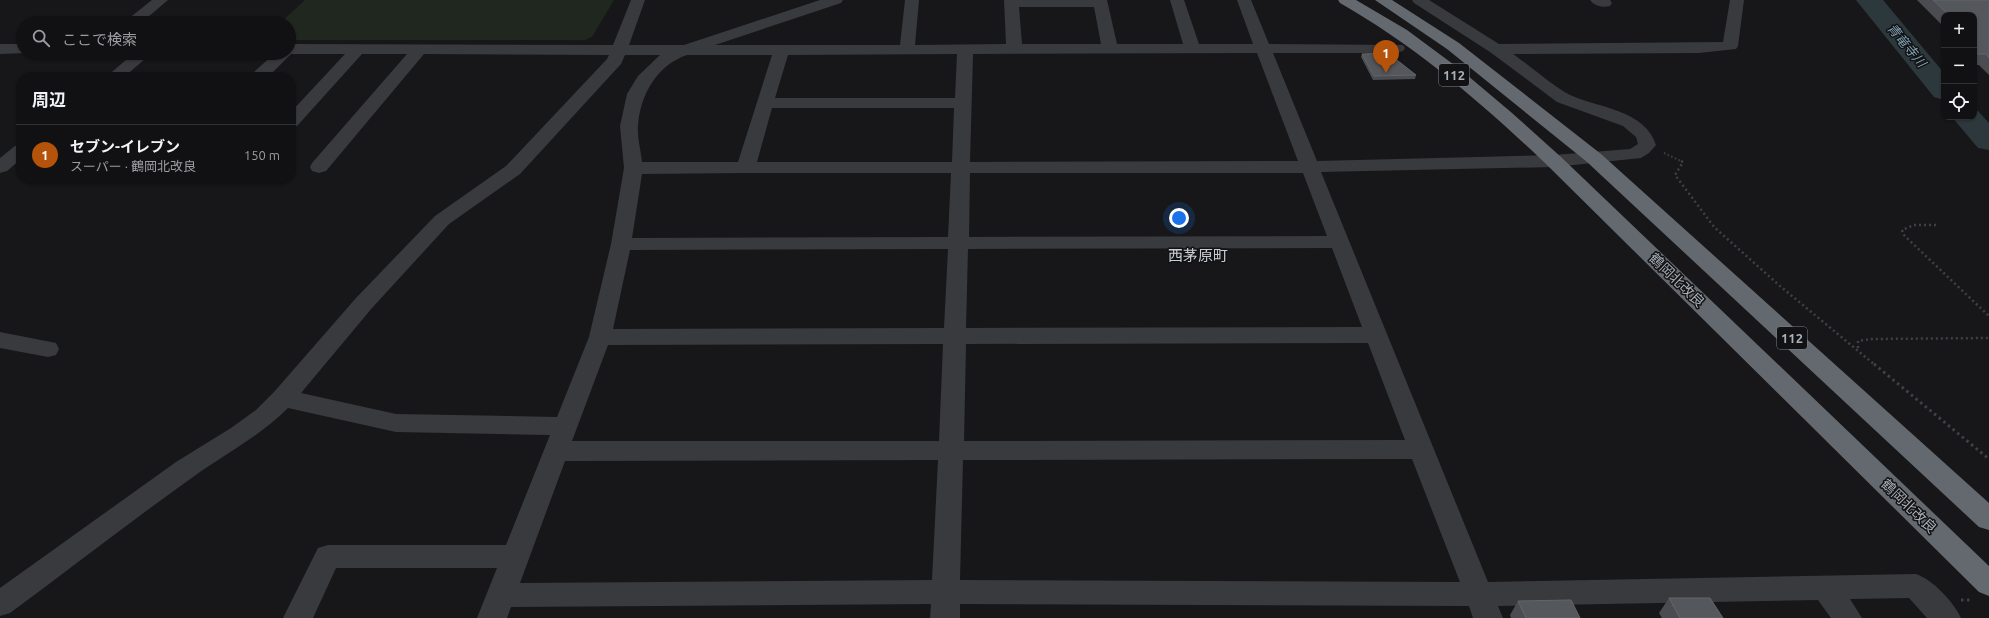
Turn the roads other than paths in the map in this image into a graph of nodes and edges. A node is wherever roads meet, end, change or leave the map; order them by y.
1 (160, 0) edge
2 (638, 0) edge
3 (836, 0) edge
4 (912, 0) edge
5 (1177, 0) edge
6 (1244, 0) edge
7 (1345, 0) edge
8 (1382, 0) edge
9 (1419, 0) edge
10 (1737, 0) edge
11 (1100, 1) edge
12 (1011, 2) edge
13 (139, 16) edge
14 (1262, 48) junction
15 (1397, 48) dead end
16 (0, 49) edge
17 (16, 49) edge
18 (296, 49) edge
19 (358, 49) junction
20 (420, 49) junction
21 (621, 49) junction
22 (965, 49) junction
23 (1014, 49) junction
24 (1110, 49) junction
25 (1193, 49) junction
26 (1496, 49) junction
27 (683, 50) junction
28 (781, 50) junction
29 (907, 50) junction
30 (135, 60) edge
31 (277, 60) edge
32 (120, 72) edge
33 (264, 72) edge
34 (964, 103) junction
35 (765, 104) junction
36 (296, 117) edge
37 (16, 154) edge
38 (1594, 158) junction
39 (1554, 161) junction
40 (0, 167) edge
41 (1309, 167) junction
42 (319, 168) dead end
43 (633, 168) junction
44 (746, 168) junction
45 (961, 168) junction
46 (1339, 242) junction
47 (958, 243) junction
48 (621, 244) junction
49 (1376, 335) junction
50 (955, 336) junction
51 (600, 337) junction
52 (0, 340) edge
53 (48, 349) dead end
54 (283, 398) junction
55 (566, 426) junction
56 (1421, 449) junction
57 (951, 450) junction
58 (556, 451) junction
59 (1989, 519) edge
60 (515, 557) junction
61 (1989, 584) edge
62 (1826, 588) junction
63 (0, 604) edge
64 (946, 605) edge
65 (497, 606) edge
66 (1483, 606) edge
67 (298, 618) edge
68 (1847, 618) edge
69 (1946, 618) edge

1 - 13 street
2 - 21 street
3 - 27 street
4 - 29 street
5 - 25 street
6 - 14 street
7 - 39 highway, 鶴岡北改良 / 112
8 - 38 highway, 112
9 - 26 street
10 - 26 street
11 - 12 street
11 - 24 street
12 - 23 street
14 - 15 street
14 - 25 street
14 - 41 street
16 - 17 street
18 - 19 street
19 - 20 street
19 - 36 street
20 - 21 street
20 - 42 street
21 - 27 street
21 - 54 street
22 - 23 street
22 - 29 street
22 - 34 street
23 - 24 street
24 - 25 street
26 - 38 street
27 - 28 street
27 - 43 street
28 - 29 street
28 - 35 street
30 - 32 street
31 - 33 street
34 - 35 street
34 - 45 street
35 - 44 street
37 - 40 street
38 - 39 street
38 - 59 highway, 112
39 - 41 street
39 - 61 highway, 鶴岡北改良 / 112
41 - 45 street
41 - 46 street
43 - 44 street
43 - 48 street
44 - 45 street
45 - 47 street
46 - 47 street
46 - 49 street
47 - 48 street
47 - 50 street
48 - 51 street
49 - 50 street
49 - 56 street
50 - 51 street
50 - 57 street
51 - 55 street
52 - 53 street
54 - 55 street
54 - 63 street
55 - 58 street
56 - 57 street
56 - 66 street
57 - 58 street
57 - 64 street
58 - 60 street
60 - 65 street
60 - 67 street
62 - 66 street
62 - 68 street
62 - 69 street
64 - 65 street
64 - 66 street

